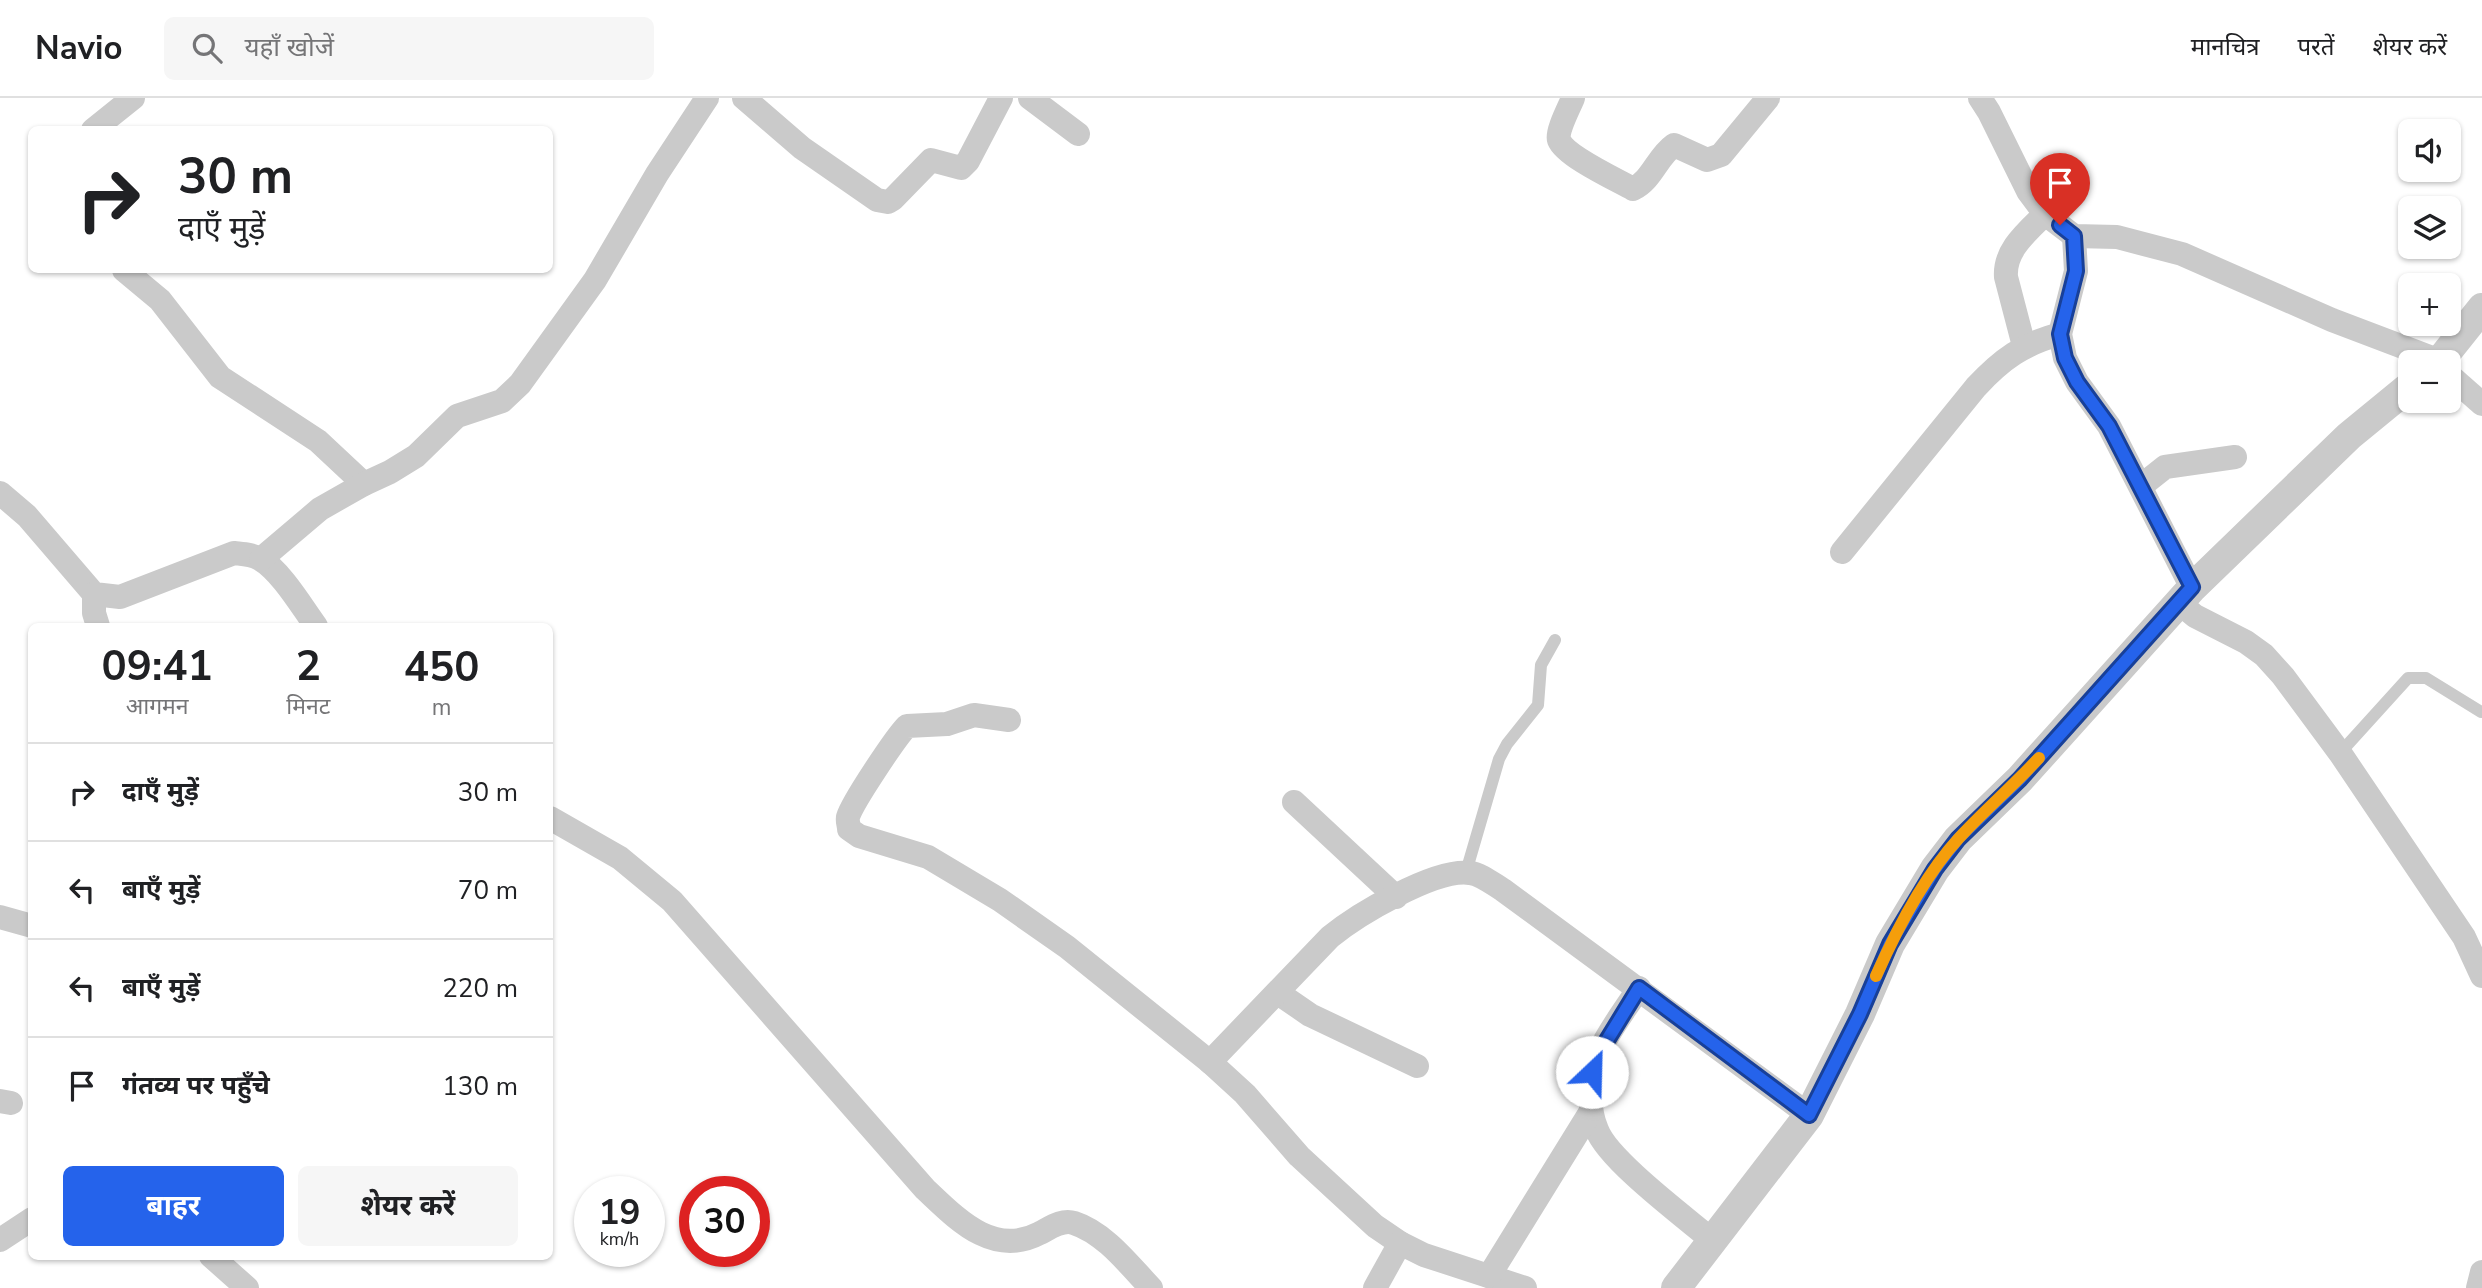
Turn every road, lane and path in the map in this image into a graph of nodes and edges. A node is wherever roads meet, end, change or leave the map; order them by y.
1 (133, 98) edge
2 (707, 98) edge
3 (744, 98) edge
4 (1001, 98) edge
5 (1030, 98) edge
6 (1573, 98) edge
7 (1768, 98) edge
8 (1980, 98) edge
9 (98, 126) edge
10 (1078, 134) dead end
11 (2045, 214) junction
12 (2074, 236) junction
13 (128, 273) edge
14 (2482, 308) edge
15 (2060, 334) junction
16 (2024, 346) junction
17 (2408, 350) edge
18 (2449, 350) edge
19 (2461, 385) edge
20 (2398, 396) edge
21 (2482, 404) edge
22 (2235, 457) dead end
23 (364, 484) junction
24 (2141, 486) junction
25 (0, 493) edge
26 (1842, 552) dead end
27 (261, 559) junction
28 (94, 594) junction
29 (2185, 595) junction
30 (97, 623) edge
31 (314, 623) edge
32 (1555, 640) dead end
33 (2481, 712) edge
34 (1009, 720) dead end
35 (2340, 753) junction
36 (1294, 802) dead end
37 (553, 820) edge
38 (1466, 872) junction
39 (1396, 897) junction
40 (0, 917) edge
41 (28, 925) edge
42 (2482, 976) edge
43 (1639, 988) junction
44 (1278, 993) junction
45 (1210, 1062) junction
46 (1417, 1066) dead end
47 (1591, 1111) junction
48 (1809, 1115) junction
49 (28, 1222) edge
50 (0, 1240) edge
51 (1713, 1241) junction
52 (1400, 1243) junction
53 (216, 1260) edge
54 (2482, 1272) edge
55 (1489, 1276) junction
56 (247, 1288) edge
57 (1151, 1288) edge
58 (1375, 1288) edge
59 (1525, 1288) edge
60 (1676, 1288) edge
61 (2478, 1288) edge

1 - 9 street
2 - 23 street
3 - 4 street
5 - 10 street
6 - 7 street
8 - 11 street
11 - 12 street
11 - 16 street
12 - 15 street
12 - 17 street
13 - 23 street
14 - 18 street
15 - 16 street
15 - 24 street
16 - 26 street
19 - 21 street
20 - 29 street
22 - 24 street
23 - 27 street
24 - 29 street
25 - 28 street
27 - 28 street
27 - 31 street
28 - 30 street
29 - 35 street
29 - 48 street
32 - 38 lane
33 - 35 lane
34 - 45 street
35 - 42 street
36 - 39 street
37 - 57 street
38 - 39 street
38 - 43 street
39 - 44 street
40 - 41 street
43 - 47 street
43 - 48 street
44 - 45 street
44 - 46 street
45 - 52 street
47 - 51 street
47 - 55 street
48 - 51 street
49 - 50 street
51 - 60 street
52 - 55 street
52 - 58 street
53 - 56 street
54 - 61 street
55 - 59 street

